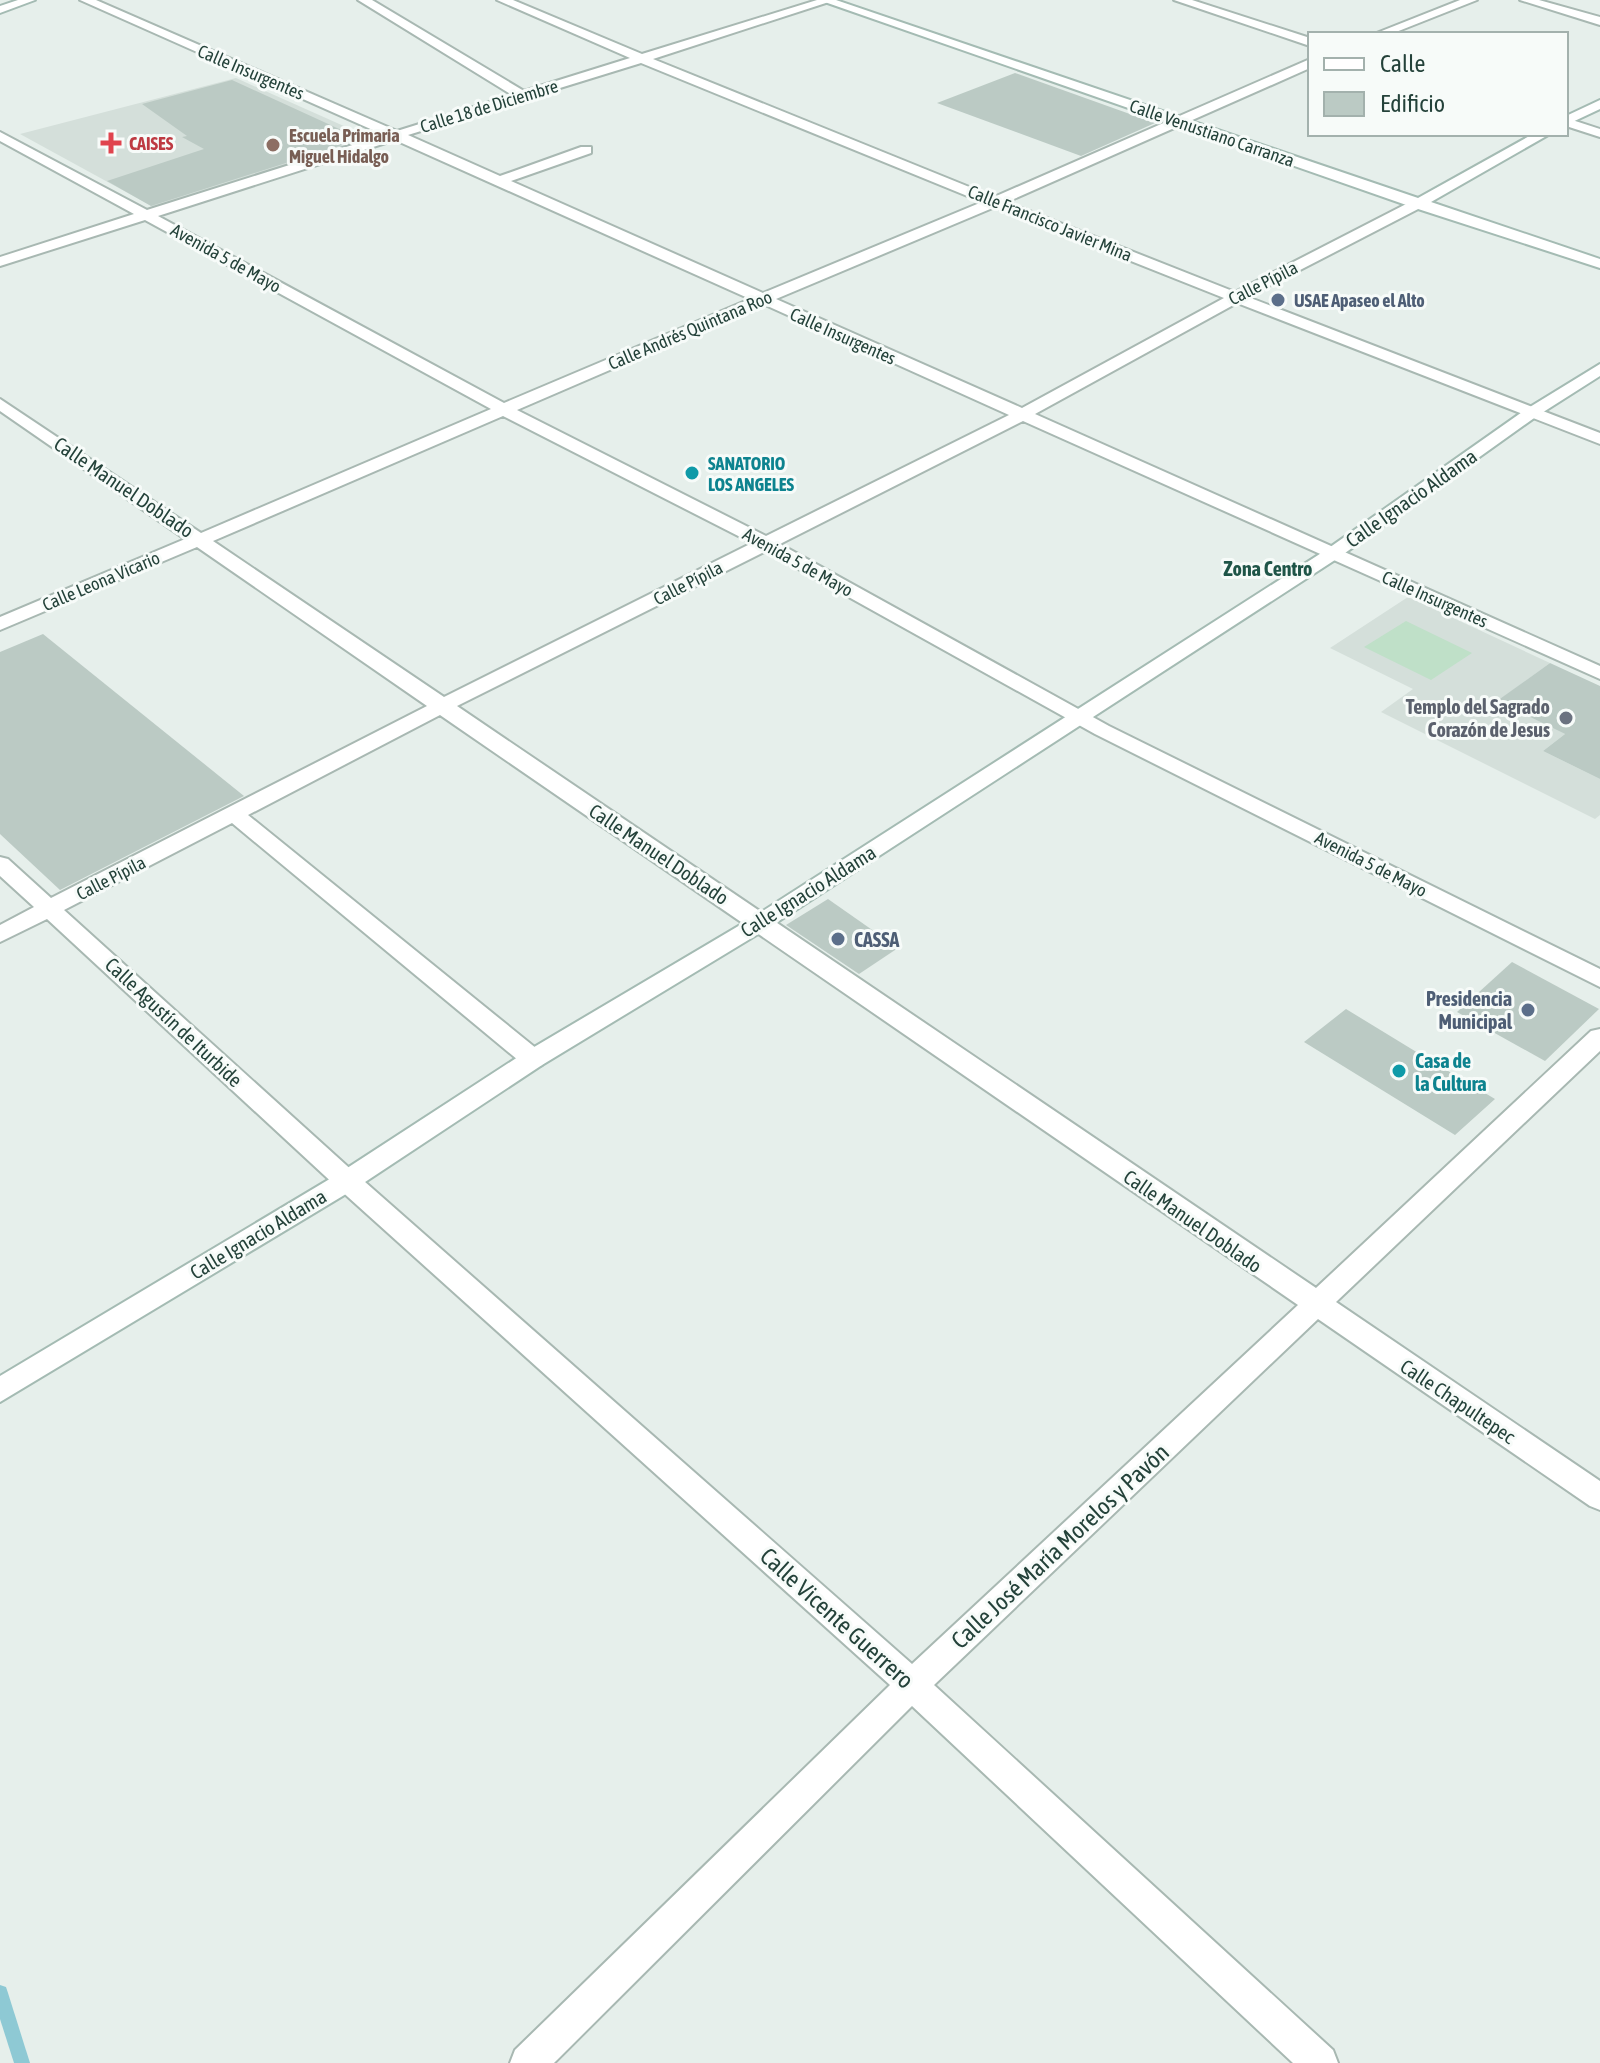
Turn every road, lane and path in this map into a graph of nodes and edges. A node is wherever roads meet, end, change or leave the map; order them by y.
1 (29, 0) edge
2 (86, 0) edge
3 (364, 0) edge
4 (503, 0) edge
5 (827, 0) edge
6 (1180, 0) edge
7 (1471, 0) edge
8 (1526, 0) edge
9 (0, 10) edge
10 (1600, 21) edge
11 (1385, 32) edge
12 (1308, 41) edge
13 (639, 59) junction
14 (1308, 64) edge
15 (523, 96) junction
16 (1600, 104) edge
17 (1568, 121) edge
18 (1183, 123) junction
19 (1568, 123) edge
20 (1600, 133) edge
21 (396, 135) junction
22 (0, 136) edge
23 (1539, 136) edge
24 (586, 150) dead end
25 (499, 181) junction
26 (998, 203) junction
27 (1417, 204) junction
28 (150, 216) junction
29 (0, 262) edge
30 (1600, 264) edge
31 (1236, 297) junction
32 (762, 299) junction
33 (1600, 369) edge
34 (0, 404) edge
35 (503, 409) junction
36 (1531, 413) junction
37 (1020, 416) junction
38 (1600, 439) edge
39 (201, 539) junction
40 (767, 544) junction
41 (1332, 554) junction
42 (0, 624) edge
43 (1600, 673) edge
44 (442, 706) junction
45 (1079, 718) junction
46 (234, 814) junction
47 (0, 864) edge
48 (51, 909) junction
49 (760, 923) junction
50 (0, 934) edge
51 (1600, 979) edge
52 (1600, 1037) edge
53 (533, 1059) junction
54 (347, 1181) junction
55 (1316, 1306) junction
56 (0, 1390) edge
57 (1600, 1497) edge
58 (912, 1685) junction
59 (528, 2063) edge
60 (1320, 2063) edge

1 - 9 street
2 - 21 street, Calle Insurgentes
3 - 15 street
4 - 13 street, Calle Francisco Javier Mina
5 - 13 street, Calle 18 de Diciembre
5 - 18 street, Calle Venustiano Carranza
6 - 12 street
7 - 11 street
8 - 10 street
13 - 15 street, Calle 18 de Diciembre
13 - 26 street, Calle Francisco Javier Mina
14 - 18 street, Calle Andrés Quintana Roo
15 - 21 street, Calle 18 de Diciembre
16 - 17 street
18 - 26 street, Calle Andrés Quintana Roo
18 - 27 street, Calle Venustiano Carranza
19 - 20 street
21 - 25 street, Calle Insurgentes
21 - 28 street, Calle 18 de Diciembre
22 - 28 street, Avenida 5 de Mayo
23 - 27 street, Calle Pípila
24 - 25 street
25 - 32 street, Calle Insurgentes
26 - 31 street, Calle Francisco Javier Mina
26 - 32 street, Calle Andrés Quintana Roo
27 - 30 street, Calle Venustiano Carranza
27 - 31 street, Calle Pípila
28 - 29 street, Calle 18 de Diciembre
28 - 35 street, Avenida 5 de Mayo
31 - 36 street, Calle Francisco Javier Mina
31 - 37 street, Calle Pípila
32 - 35 street, Calle Andrés Quintana Roo
32 - 37 street, Calle Insurgentes
33 - 36 street, Calle Ignacio Aldama
34 - 39 street, Calle Manuel Doblado
35 - 39 street, Calle Andrés Quintana Roo
35 - 40 street, Avenida 5 de Mayo
36 - 38 street, Calle Francisco Javier Mina
36 - 41 street, Calle Ignacio Aldama
37 - 40 street, Calle Pípila
37 - 41 street, Calle Insurgentes
39 - 42 street, Calle Leona Vicario
39 - 44 street, Calle Manuel Doblado
40 - 44 street, Calle Pípila
40 - 45 street, Avenida 5 de Mayo
41 - 43 street, Calle Insurgentes
41 - 45 street, Calle Ignacio Aldama
44 - 46 street, Calle Pípila
44 - 49 street, Calle Manuel Doblado
45 - 49 street, Calle Ignacio Aldama
45 - 51 street, Avenida 5 de Mayo
46 - 48 street, Calle Pípila
46 - 53 street
47 - 48 street, Calle Agustín de Iturbide
48 - 50 street, Calle Pípila
48 - 54 street, Calle Agustín de Iturbide
49 - 53 street, Calle Ignacio Aldama
49 - 55 street, Calle Manuel Doblado
52 - 55 street, Calle José María Morelos y Pavón
53 - 54 street, Calle Ignacio Aldama
54 - 56 street, Calle Ignacio Aldama
54 - 58 street, Calle Vicente Guerrero
55 - 57 street, Calle Chapultepec
55 - 58 street, Calle José María Morelos y Pavón
58 - 59 street, Calle José María Morelos y Pavón
58 - 60 street, Calle Vicente Guerrero

